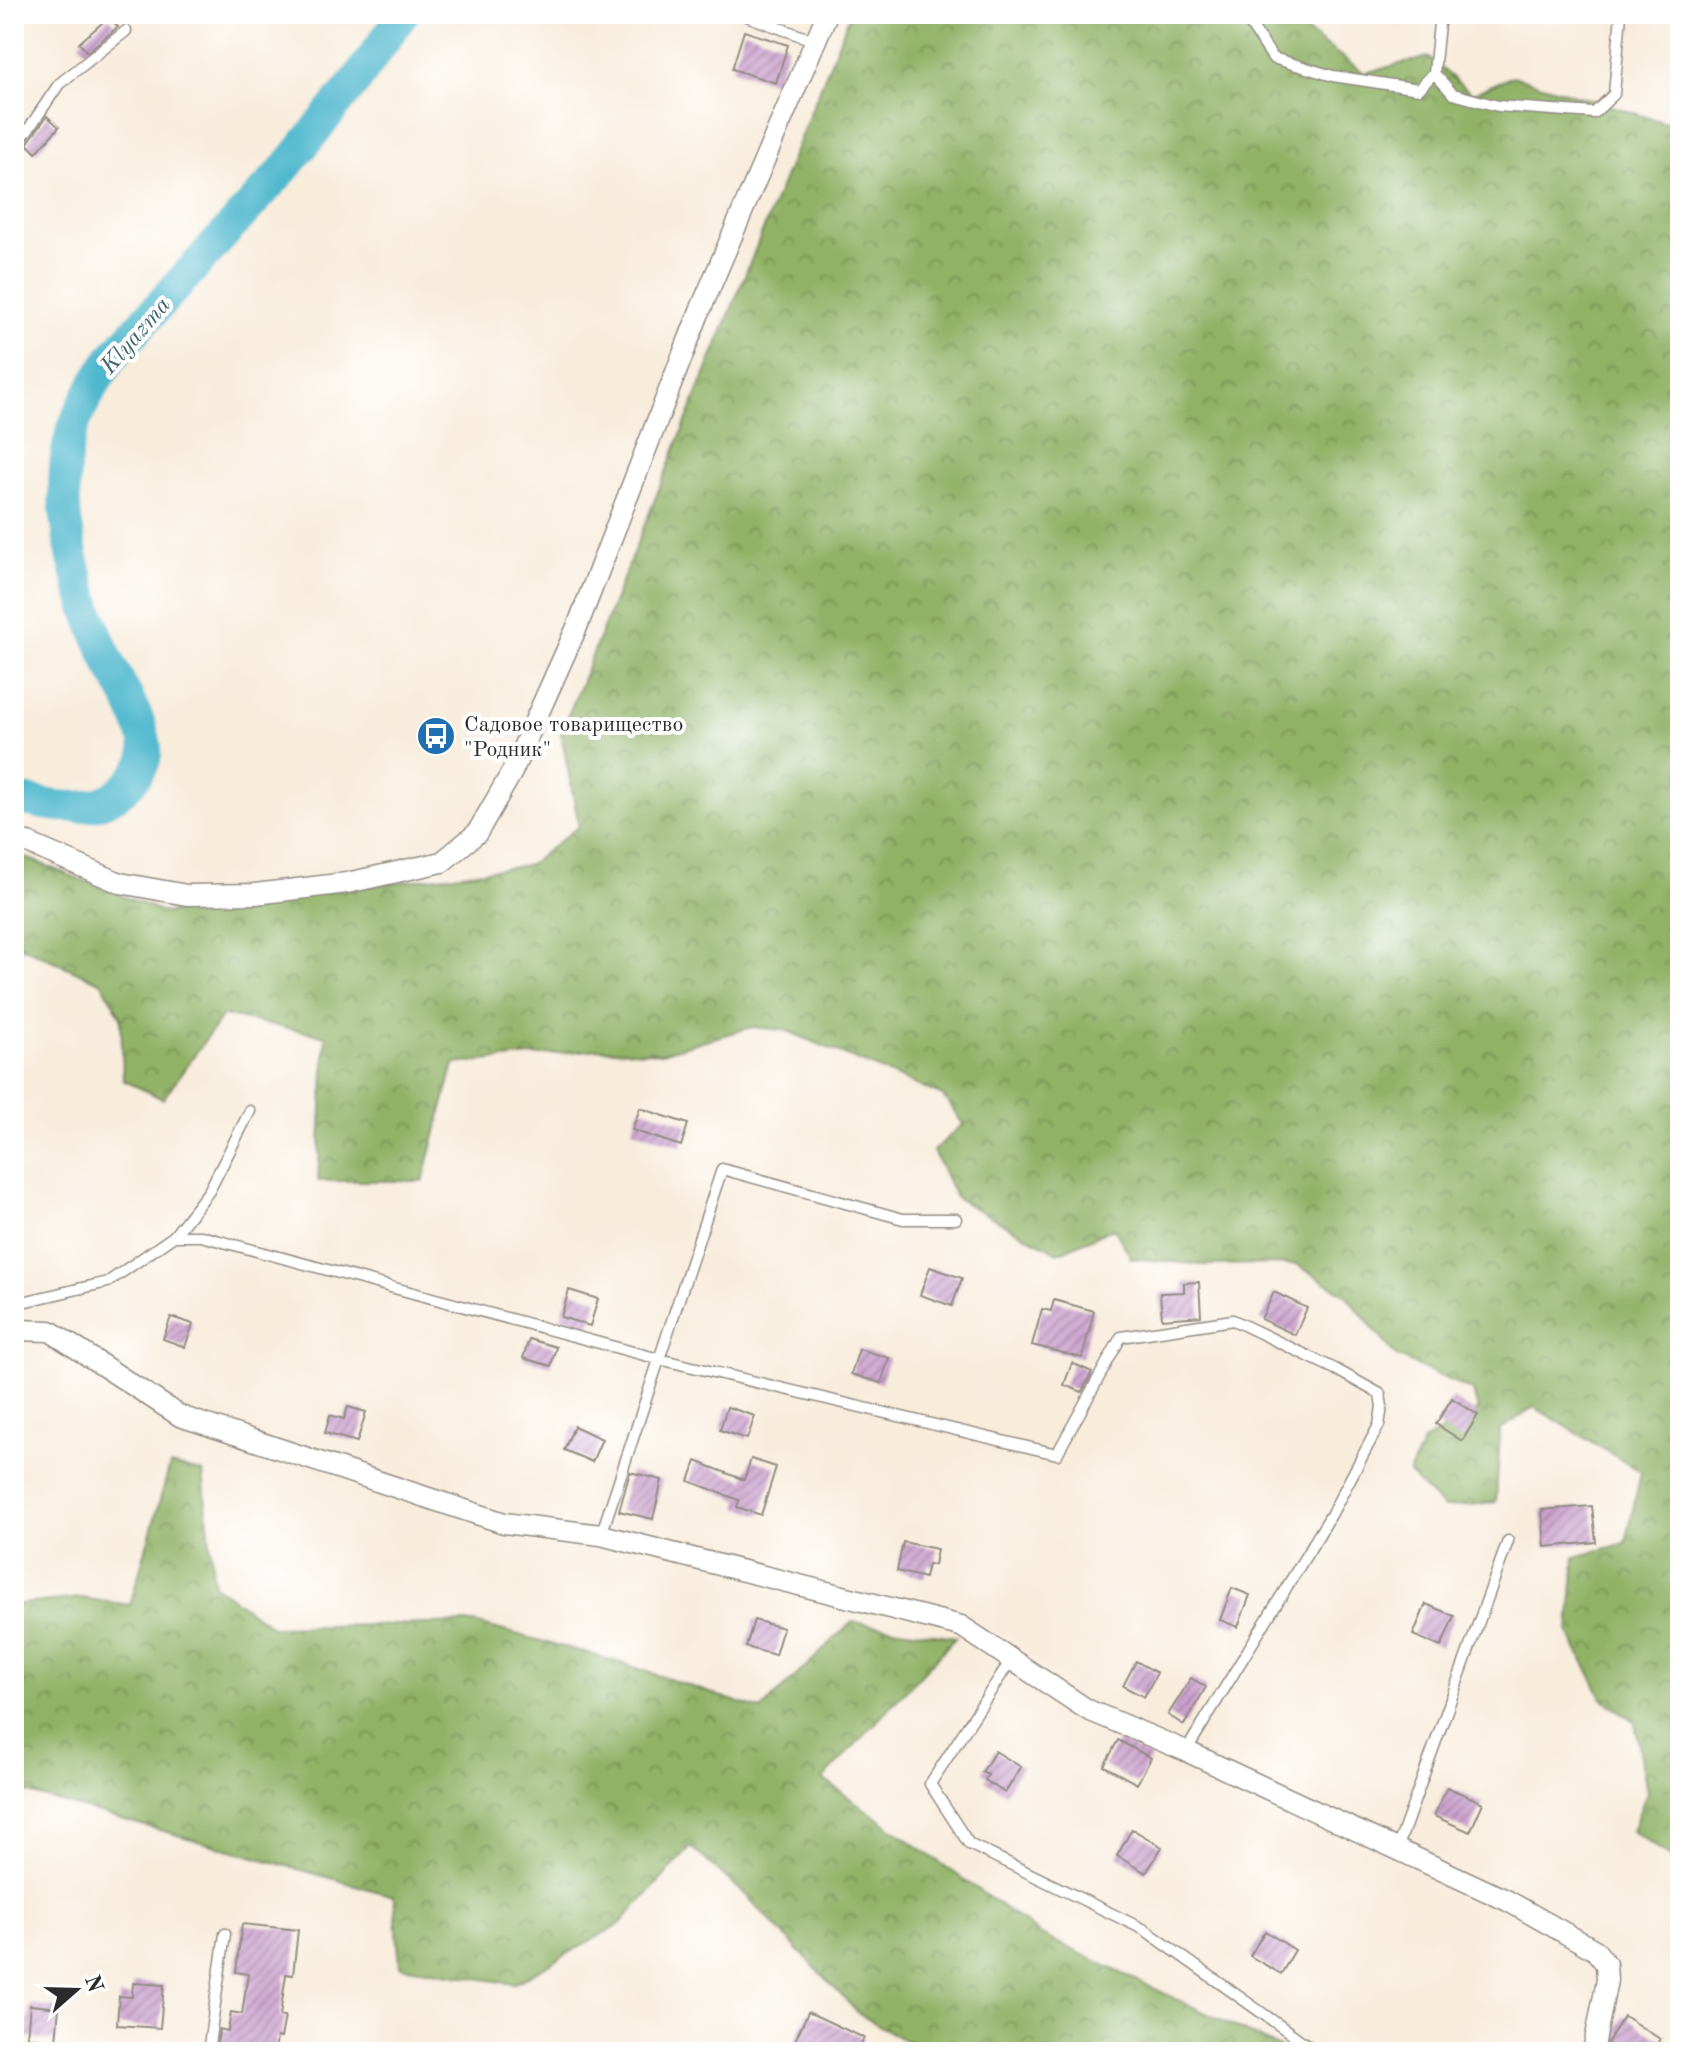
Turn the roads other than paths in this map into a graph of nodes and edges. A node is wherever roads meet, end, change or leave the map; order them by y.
1 (741, 14) edge
2 (827, 14) edge
3 (1252, 14) edge
4 (1440, 14) edge
5 (1621, 14) edge
6 (126, 31) dead end
7 (815, 41) junction
8 (1434, 73) junction
9 (14, 147) edge
10 (14, 837) edge
11 (250, 1111) dead end
12 (956, 1219) dead end
13 (174, 1236) junction
14 (14, 1304) edge
15 (14, 1330) edge
16 (659, 1359) junction
17 (601, 1535) junction
18 (1508, 1541) dead end
19 (1011, 1660) junction
20 (1186, 1751) junction
21 (1397, 1849) junction
22 (225, 1934) dead end
23 (208, 2052) edge
24 (1317, 2052) edge
25 (1593, 2052) edge

1 - 7 lane
2 - 7 street
3 - 8 lane
4 - 8 lane
5 - 8 lane
6 - 9 lane
7 - 10 street
11 - 13 lane
12 - 16 lane
13 - 14 lane
13 - 16 lane
15 - 17 street
16 - 17 lane
16 - 20 lane
17 - 19 street
18 - 21 lane
19 - 20 street
19 - 24 lane
20 - 21 street
21 - 25 street
22 - 23 lane

